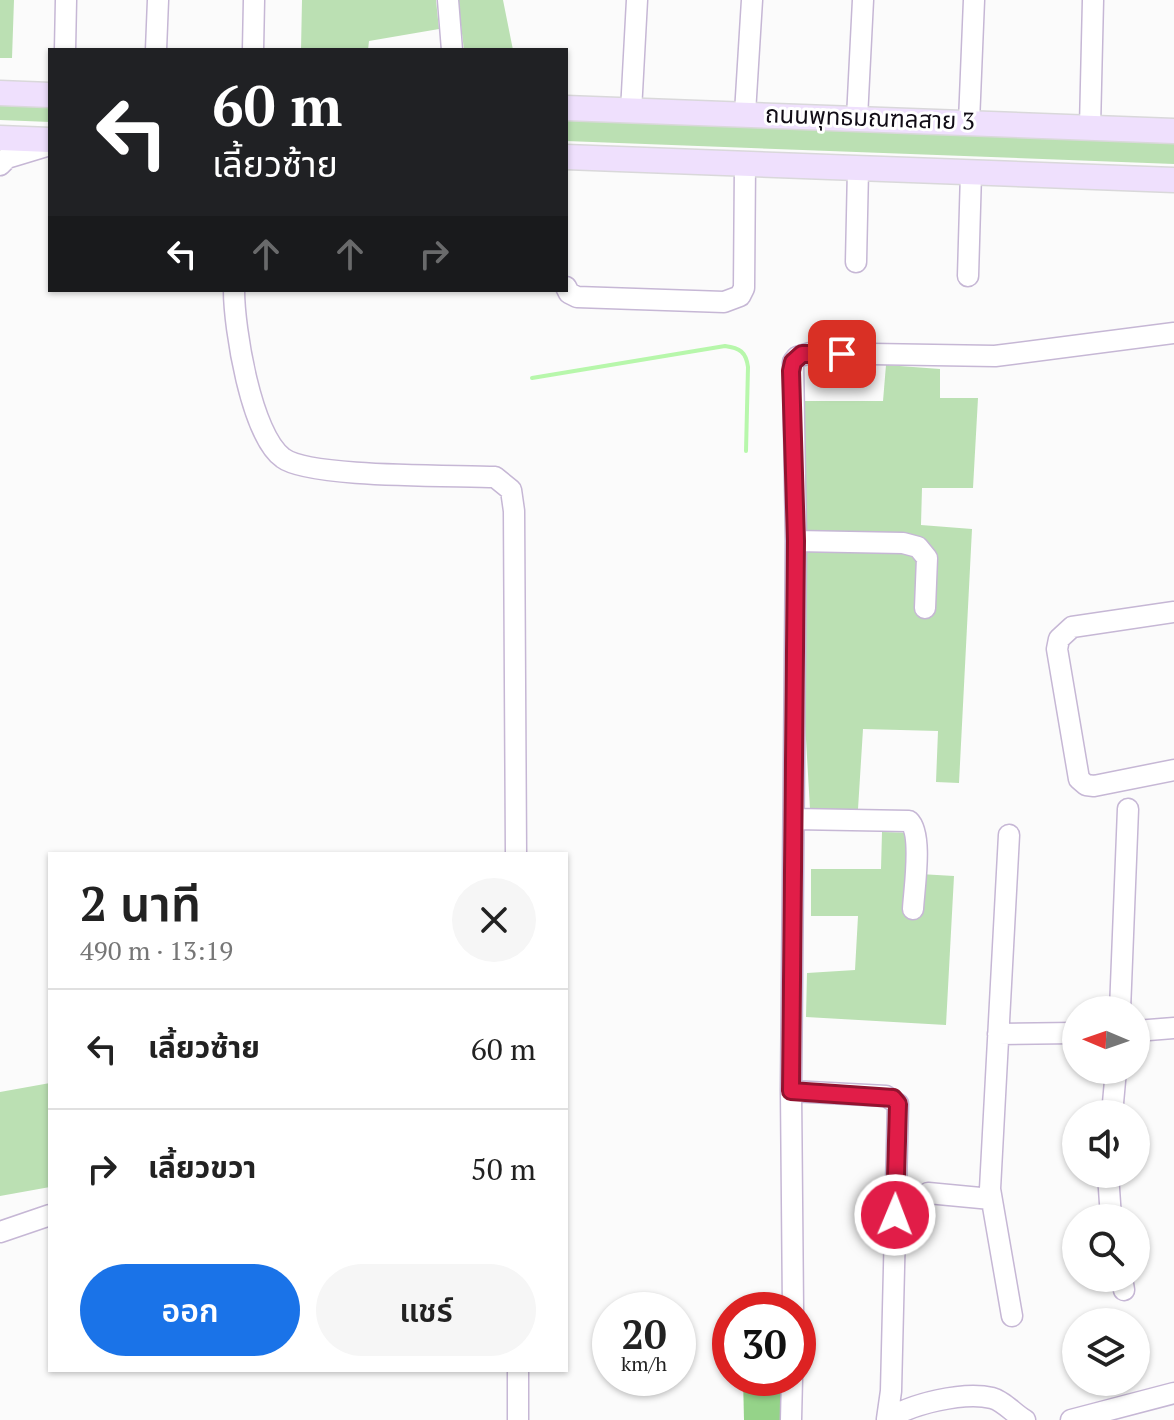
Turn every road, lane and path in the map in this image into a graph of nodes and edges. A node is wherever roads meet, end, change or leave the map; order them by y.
1 (66, 0) edge
2 (158, 0) edge
3 (254, 0) edge
4 (448, 0) edge
5 (637, 0) edge
6 (752, 0) edge
7 (863, 0) edge
8 (974, 0) edge
9 (1093, 0) edge
10 (65, 48) edge
11 (156, 48) edge
12 (253, 48) edge
13 (452, 48) edge
14 (0, 93) edge
15 (48, 95) edge
16 (568, 108) edge
17 (631, 111) junction
18 (745, 113) junction
19 (857, 118) junction
20 (969, 122) junction
21 (1090, 127) junction
22 (1174, 131) edge
23 (0, 138) edge
24 (48, 143) edge
25 (48, 144) edge
26 (568, 157) edge
27 (745, 164) junction
28 (0, 165) edge
29 (858, 169) junction
30 (971, 173) junction
31 (1174, 180) edge
32 (856, 262) dead end
33 (968, 276) dead end
34 (568, 289) edge
35 (234, 292) edge
36 (1174, 333) edge
37 (796, 541) junction
38 (925, 608) dead end
39 (1174, 612) edge
40 (1174, 770) edge
41 (1128, 809) dead end
42 (794, 819) junction
43 (1009, 835) dead end
44 (516, 852) edge
45 (913, 909) dead end
46 (1121, 996) edge
47 (1174, 1028) edge
48 (1150, 1030) edge
49 (1062, 1033) edge
50 (998, 1034) junction
51 (791, 1091) junction
52 (928, 1193) dead end
53 (991, 1199) junction
54 (48, 1216) edge
55 (0, 1232) edge
56 (793, 1292) edge
57 (1012, 1316) dead end
58 (518, 1372) edge
59 (1174, 1393) edge
60 (792, 1396) edge
61 (518, 1420) edge
62 (791, 1420) edge
63 (887, 1420) edge
64 (1025, 1420) edge
65 (1071, 1420) edge

1 - 10 street
2 - 11 street
3 - 12 street
4 - 13 street
5 - 17 street
6 - 18 street
7 - 19 street
8 - 20 street
9 - 21 street
14 - 15 main road
16 - 17 main road, ถนนพุทธมณฑลสาย 3
17 - 18 main road, ถนนพุทธมณฑลสาย 3
18 - 19 main road, ถนนพุทธมณฑลสาย 3
19 - 20 main road, ถนนพุทธมณฑลสาย 3
20 - 21 main road, ถนนพุทธมณฑลสาย 3
21 - 22 main road, ถนนพุทธมณฑลสาย 3
23 - 24 main road
25 - 28 street
26 - 27 main road
27 - 29 main road
27 - 34 street
29 - 30 main road
29 - 32 street
30 - 31 main road
30 - 33 street
35 - 44 street
36 - 37 street
37 - 38 street
37 - 42 street
39 - 40 street
41 - 46 street
42 - 45 street
42 - 51 street
43 - 50 street
47 - 48 street
49 - 50 street
50 - 53 street
51 - 56 street
51 - 63 street
52 - 53 street
53 - 57 street
54 - 55 street
58 - 61 street
59 - 65 street
60 - 62 street
63 - 64 street

